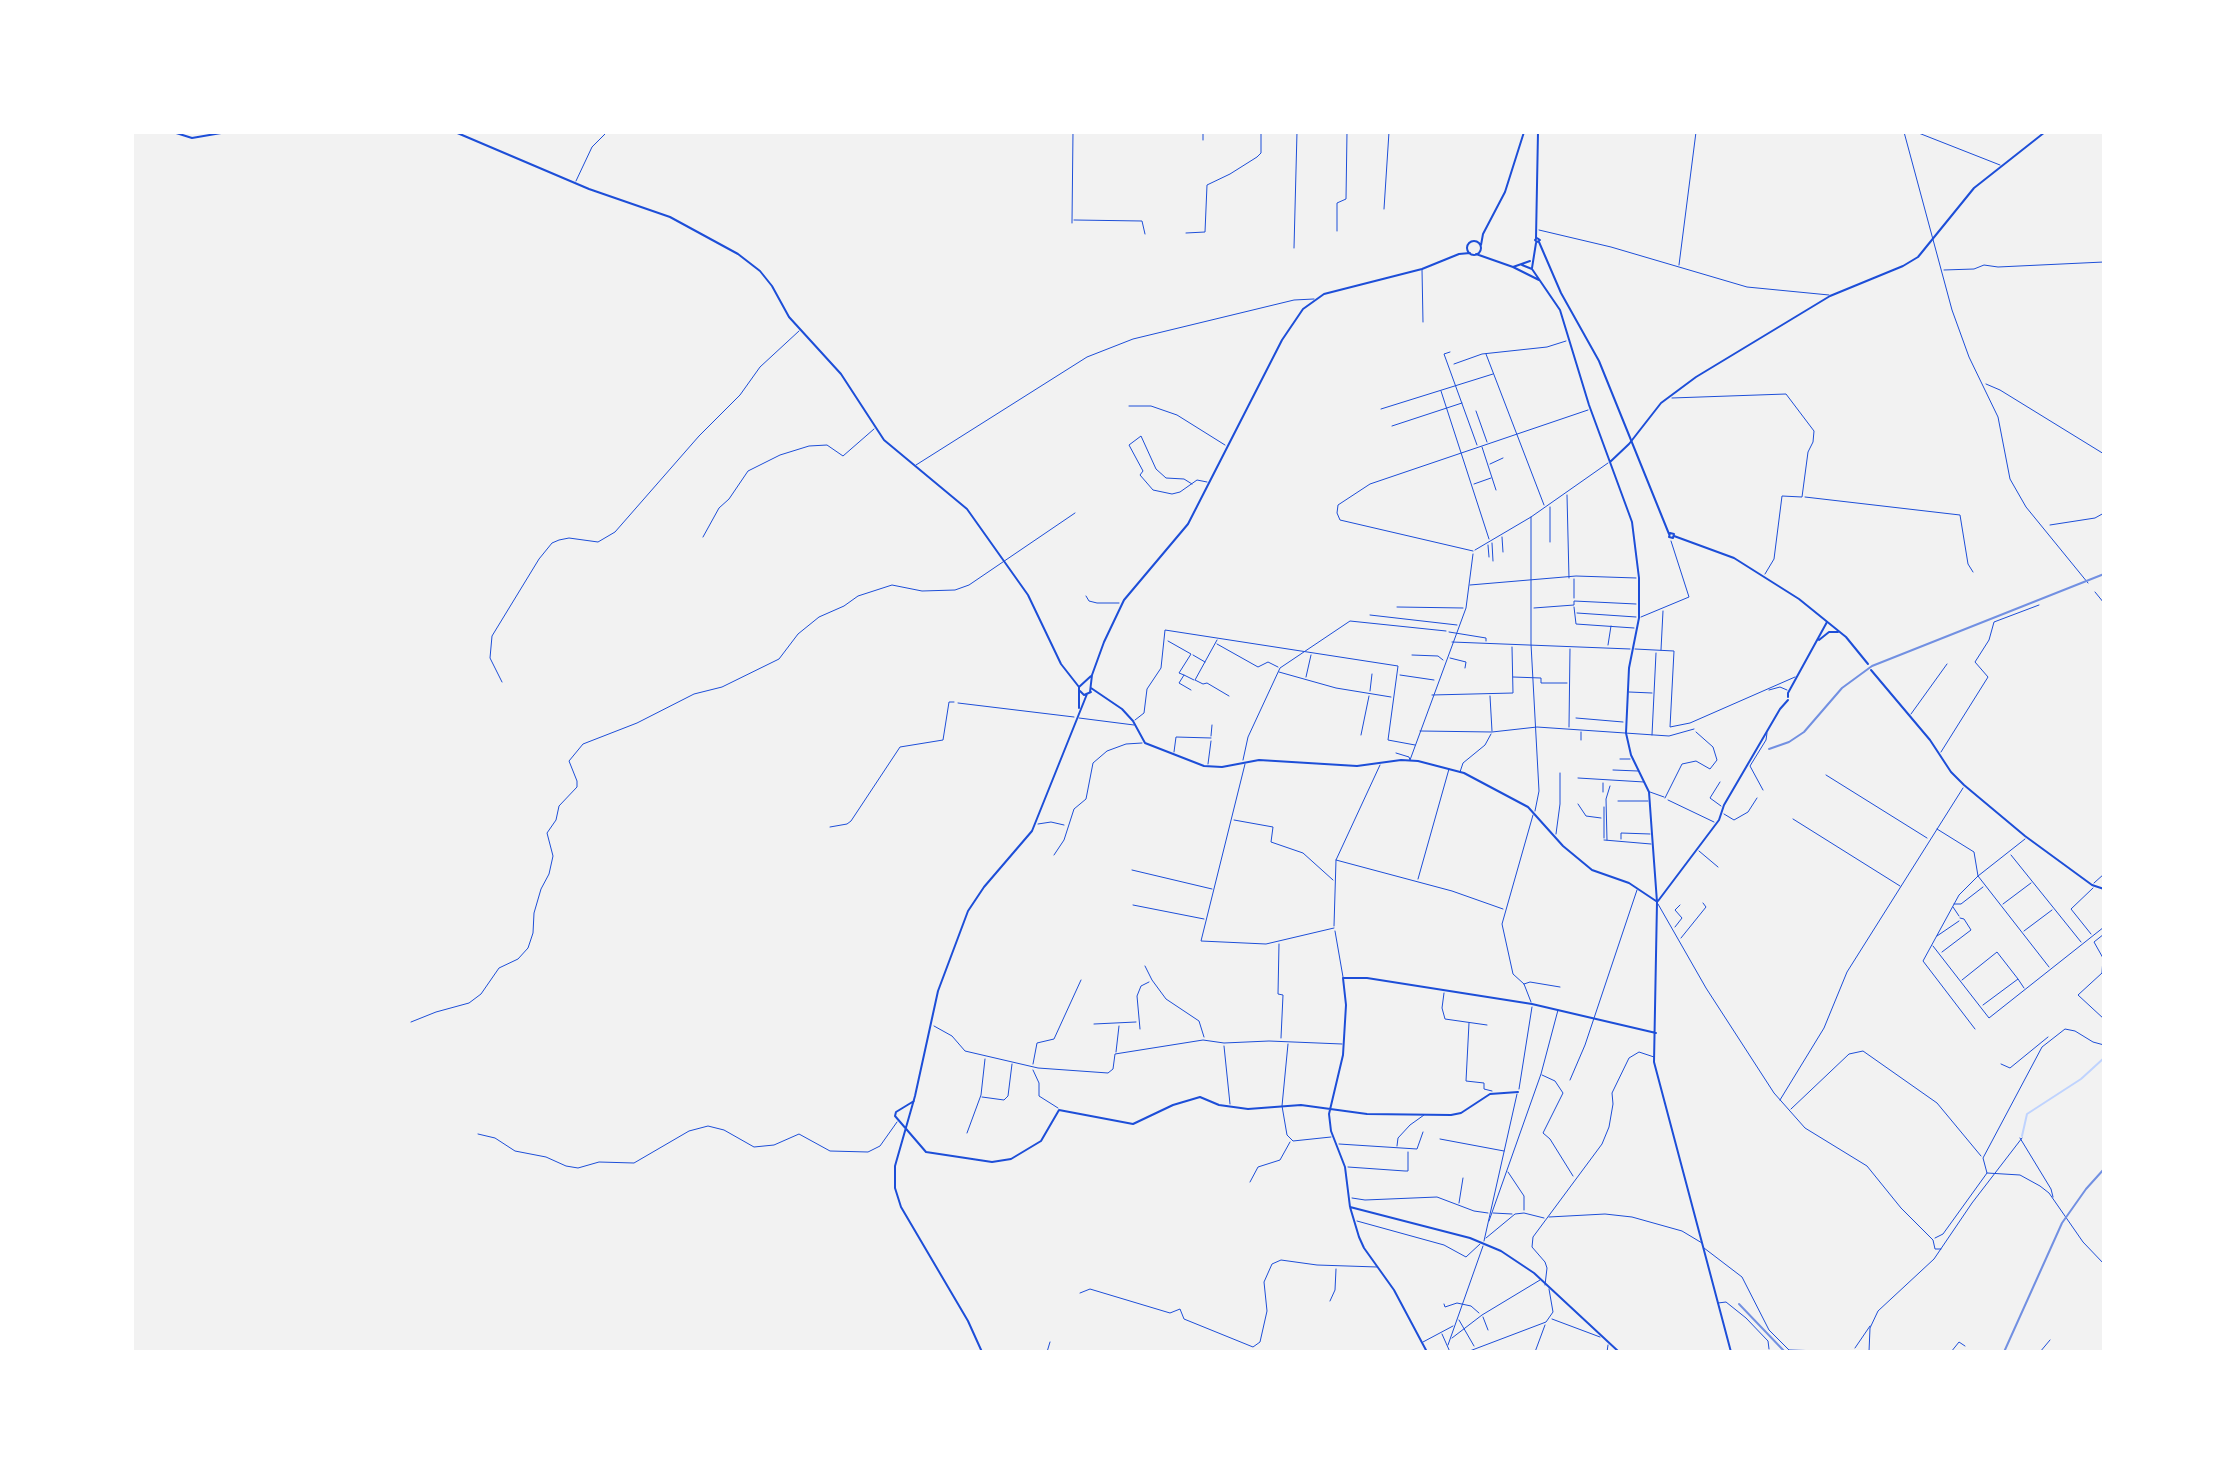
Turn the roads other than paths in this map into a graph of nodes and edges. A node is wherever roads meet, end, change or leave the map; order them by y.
1 (173, 132) edge
2 (227, 132) edge
3 (455, 132) edge
4 (607, 132) edge
5 (1073, 132) edge
6 (1203, 132) edge
7 (1261, 132) edge
8 (1297, 132) edge
9 (1347, 132) edge
10 (1389, 132) edge
11 (1524, 132) edge
12 (1538, 132) edge
13 (1696, 132) edge
14 (1904, 132) edge
15 (1916, 132) edge
16 (2045, 132) edge
17 (1203, 140) dead end
18 (2000, 165) junction
19 (575, 183) junction
20 (1384, 209) dead end
21 (1536, 230) junction
22 (1337, 231) dead end
23 (1186, 233) dead end
24 (1145, 234) dead end
25 (1483, 234) junction
26 (1934, 235) junction
27 (1473, 241) junction
28 (1537, 241) junction
29 (1468, 245) junction
30 (1481, 246) junction
31 (1294, 248) dead end
32 (1470, 253) junction
33 (1459, 254) junction
34 (1476, 254) junction
35 (1487, 257) junction
36 (1531, 261) junction
37 (2104, 262) edge
38 (1522, 265) junction
39 (1513, 267) junction
40 (1679, 268) junction
41 (1422, 269) junction
42 (1532, 269) junction
43 (1941, 270) junction
44 (1525, 272) junction
45 (1540, 281) junction
46 (1830, 296) junction
47 (1314, 299) junction
48 (1423, 322) dead end
49 (799, 331) junction
50 (1569, 340) junction
51 (1450, 352) dead end
52 (1486, 354) junction
53 (1454, 364) dead end
54 (1494, 374) junction
55 (1983, 383) junction
56 (1456, 386) junction
57 (1441, 391) junction
58 (1669, 397) junction
59 (1462, 403) junction
60 (1129, 406) dead end
61 (1447, 408) junction
62 (1381, 409) dead end
63 (1590, 409) junction
64 (1476, 411) dead end
65 (1392, 426) dead end
66 (876, 427) junction
67 (1517, 434) junction
68 (1632, 439) junction
69 (1487, 444) junction
70 (1482, 446) junction
71 (1227, 447) junction
72 (1478, 448) junction
73 (1461, 453) junction
74 (2104, 454) edge
75 (1503, 458) dead end
76 (1610, 462) junction
77 (914, 465) junction
78 (1487, 465) junction
79 (1491, 478) junction
80 (1209, 483) junction
81 (1192, 484) junction
82 (1472, 484) junction
83 (1496, 490) dead end
84 (1567, 493) junction
85 (1802, 497) junction
86 (1549, 505) junction
87 (1545, 507) junction
88 (1075, 513) dead end
89 (2104, 513) edge
90 (1531, 517) junction
91 (2050, 525) dead end
92 (1502, 534) junction
93 (703, 537) dead end
94 (1672, 537) junction
95 (1490, 541) junction
96 (1550, 542) dead end
97 (1473, 551) junction
98 (1503, 552) dead end
99 (1489, 557) dead end
100 (1004, 560) junction
101 (1493, 561) dead end
102 (1973, 572) dead end
103 (1574, 577) junction
104 (1764, 577) junction
105 (1569, 578) junction
106 (1639, 578) junction
107 (1530, 581) junction
108 (2088, 583) dead end
109 (1469, 585) junction
110 (2095, 592) dead end
111 (2104, 594) edge
112 (1086, 596) dead end
113 (2098, 596) junction
114 (1122, 603) junction
115 (1574, 603) junction
116 (2104, 603) edge
117 (1639, 604) junction
118 (2039, 605) dead end
119 (1397, 607) dead end
120 (1466, 608) junction
121 (1530, 608) junction
122 (1664, 608) junction
123 (1575, 613) junction
124 (1370, 615) dead end
125 (1639, 617) junction
126 (1821, 617) junction
127 (1417, 620) junction
128 (1827, 622) junction
129 (1460, 625) junction
130 (1611, 626) junction
131 (1416, 628) junction
132 (1637, 628) junction
133 (1823, 631) junction
134 (1457, 632) junction
135 (1840, 632) junction
136 (1217, 638) junction
137 (1168, 641) dead end
138 (1452, 642) junction
139 (1486, 643) junction
140 (1216, 644) junction
141 (1512, 644) junction
142 (1531, 644) junction
143 (1815, 644) junction
144 (1570, 646) junction
145 (1608, 648) junction
146 (1633, 649) junction
147 (1656, 650) junction
148 (1661, 650) junction
149 (1303, 651) junction
150 (1311, 653) junction
151 (1191, 654) junction
152 (1412, 655) dead end
153 (1446, 660) junction
154 (1205, 662) junction
155 (1868, 664) dead end
156 (1947, 664) dead end
157 (1280, 668) junction
158 (1465, 668) dead end
159 (1871, 670) dead end
160 (1278, 672) junction
161 (1372, 674) dead end
162 (1397, 674) junction
163 (1092, 675) junction
164 (1184, 675) junction
165 (1797, 675) junction
166 (1513, 677) junction
167 (1532, 678) junction
168 (1075, 679) junction
169 (1306, 679) junction
170 (1195, 680) junction
171 (1437, 681) junction
172 (502, 682) dead end
173 (1787, 682) junction
174 (1084, 683) junction
175 (1569, 683) junction
176 (1792, 686) junction
177 (1079, 689) junction
178 (1090, 690) junction
179 (1191, 690) dead end
180 (1765, 690) junction
181 (1627, 692) junction
182 (1788, 692) junction
183 (1369, 693) junction
184 (1654, 693) junction
185 (1490, 694) junction
186 (1432, 695) junction
187 (1229, 696) dead end
188 (1394, 697) junction
189 (954, 702) dead end
190 (958, 703) dead end
191 (1079, 713) junction
192 (1910, 716) junction
193 (1077, 718) junction
194 (1576, 718) dead end
195 (1133, 721) junction
196 (1626, 722) junction
197 (1692, 722) junction
198 (1136, 725) junction
199 (1212, 725) dead end
200 (1537, 727) junction
201 (1569, 727) junction
202 (1581, 729) junction
203 (1694, 729) junction
204 (1420, 731) junction
205 (1492, 732) junction
206 (1626, 733) junction
207 (1767, 733) junction
208 (1361, 735) dead end
209 (1652, 735) junction
210 (1211, 738) junction
211 (1581, 740) dead end
212 (1398, 742) junction
213 (1145, 743) junction
214 (1415, 745) junction
215 (1940, 754) junction
216 (1174, 755) junction
217 (1633, 758) junction
218 (1620, 759) dead end
219 (1410, 760) junction
220 (1244, 762) junction
221 (1382, 763) junction
222 (1208, 766) junction
223 (1449, 769) junction
224 (1613, 770) dead end
225 (1621, 771) junction
226 (1460, 772) junction
227 (1640, 772) junction
228 (1560, 773) dead end
229 (1826, 775) dead end
230 (1616, 776) dead end
231 (1578, 778) dead end
232 (1603, 780) junction
233 (1645, 782) junction
234 (1720, 782) dead end
235 (1964, 785) junction
236 (1610, 786) dead end
237 (1763, 790) dead end
238 (1603, 792) dead end
239 (1649, 792) junction
240 (1665, 798) junction
241 (1757, 798) dead end
242 (1618, 801) dead end
243 (1649, 801) junction
244 (1578, 804) dead end
245 (1604, 807) dead end
246 (1723, 807) junction
247 (1534, 813) junction
248 (1722, 813) junction
249 (1604, 818) junction
250 (1793, 819) dead end
251 (1232, 820) junction
252 (1717, 822) junction
253 (1036, 825) junction
254 (1067, 826) junction
255 (830, 827) dead end
256 (1936, 829) junction
257 (1652, 834) junction
258 (1555, 836) junction
259 (2027, 837) junction
260 (1606, 840) junction
261 (1930, 840) junction
262 (1621, 842) junction
263 (1604, 844) dead end
264 (1653, 845) junction
265 (1697, 849) junction
266 (2009, 853) junction
267 (1054, 855) dead end
268 (1336, 860) junction
269 (1718, 867) dead end
270 (1132, 870) dead end
271 (2104, 874) edge
272 (1978, 876) junction
273 (1334, 880) junction
274 (2032, 881) junction
275 (1417, 882) junction
276 (1985, 885) junction
277 (2093, 885) junction
278 (1638, 887) junction
279 (1902, 887) junction
280 (2104, 889) edge
281 (1214, 890) junction
282 (1657, 902) junction
283 (1703, 903) dead end
284 (1133, 905) dead end
285 (1680, 905) dead end
286 (2001, 905) junction
287 (1953, 906) junction
288 (2054, 908) junction
289 (1506, 910) junction
290 (1960, 918) junction
291 (1207, 920) junction
292 (2104, 927) edge
293 (1334, 928) junction
294 (1673, 929) junction
295 (2022, 932) junction
296 (2104, 934) edge
297 (2092, 936) junction
298 (1935, 938) junction
299 (1679, 940) junction
300 (1279, 942) junction
301 (1932, 944) junction
302 (2082, 944) junction
303 (1940, 954) junction
304 (1145, 966) dead end
305 (2050, 969) junction
306 (1343, 978) junction
307 (2018, 979) junction
308 (1081, 980) dead end
309 (1152, 980) junction
310 (1961, 981) junction
311 (1524, 984) junction
312 (1560, 987) dead end
313 (2025, 989) junction
314 (1445, 990) junction
315 (1532, 1004) junction
316 (1981, 1007) junction
317 (1558, 1010) junction
318 (1594, 1019) junction
319 (2104, 1019) edge
320 (411, 1022) dead end
321 (1139, 1022) junction
322 (1119, 1023) junction
323 (1469, 1023) junction
324 (1094, 1024) dead end
325 (931, 1025) junction
326 (1487, 1025) dead end
327 (1140, 1029) dead end
328 (1975, 1029) dead end
329 (1656, 1033) junction
330 (2050, 1039) junction
331 (1204, 1040) junction
332 (1280, 1041) junction
333 (1289, 1042) junction
334 (1224, 1043) junction
335 (1342, 1044) junction
336 (2104, 1045) edge
337 (1115, 1054) junction
338 (984, 1057) junction
339 (1654, 1058) junction
340 (1012, 1062) junction
341 (2001, 1064) dead end
342 (1032, 1066) junction
343 (1541, 1074) junction
344 (1570, 1080) dead end
345 (1518, 1092) junction
346 (1494, 1093) junction
347 (980, 1096) junction
348 (1780, 1100) junction
349 (914, 1101) junction
350 (1282, 1106) junction
351 (1230, 1107) junction
352 (1061, 1110) junction
353 (1330, 1111) junction
354 (1789, 1111) junction
355 (1424, 1115) junction
356 (897, 1122) junction
357 (1423, 1132) dead end
358 (967, 1133) dead end
359 (478, 1134) dead end
360 (1333, 1136) junction
361 (1440, 1139) dead end
362 (1291, 1140) junction
363 (1337, 1144) junction
364 (1396, 1148) junction
365 (1408, 1149) junction
366 (1504, 1151) junction
367 (1502, 1158) junction
368 (1983, 1158) junction
369 (1345, 1167) junction
370 (1509, 1168) junction
371 (1508, 1172) junction
372 (1987, 1173) junction
373 (1994, 1173) junction
374 (1463, 1178) dead end
375 (1575, 1178) junction
376 (1250, 1182) dead end
377 (1348, 1198) junction
378 (2053, 1200) junction
379 (1459, 1204) junction
380 (1350, 1207) junction
381 (1492, 1213) junction
382 (1524, 1213) junction
383 (1515, 1214) junction
384 (1545, 1218) junction
385 (1353, 1220) junction
386 (1939, 1237) junction
387 (1933, 1240) junction
388 (1483, 1242) junction
389 (1702, 1244) junction
390 (1944, 1245) junction
391 (1935, 1249) junction
392 (1941, 1249) junction
393 (1934, 1259) junction
394 (2104, 1264) edge
395 (1336, 1266) junction
396 (1378, 1267) junction
397 (1540, 1280) junction
398 (1545, 1285) junction
399 (1549, 1289) junction
400 (1080, 1293) dead end
401 (1330, 1301) dead end
402 (1718, 1303) junction
403 (1444, 1304) dead end
404 (1462, 1304) junction
405 (1482, 1315) junction
406 (1458, 1318) junction
407 (1551, 1318) junction
408 (1873, 1321) junction
409 (1546, 1322) junction
410 (1455, 1325) junction
411 (1464, 1330) junction
412 (1488, 1330) dead end
413 (1441, 1332) junction
414 (1602, 1337) junction
415 (1451, 1339) junction
416 (2050, 1340) dead end
417 (1050, 1342) dead end
418 (1423, 1342) junction
419 (1609, 1343) junction
420 (1448, 1345) junction
421 (1486, 1345) junction
422 (1861, 1345) dead end
423 (1857, 1346) junction
424 (1965, 1346) dead end
425 (1475, 1349) junction
426 (1769, 1349) dead end
427 (1867, 1349) edge
428 (1855, 1351) edge
429 (982, 1352) edge
430 (1047, 1352) edge
431 (1427, 1352) edge
432 (1450, 1352) edge
433 (1467, 1352) edge
434 (1486, 1352) edge
435 (1535, 1352) edge
436 (1607, 1352) edge
437 (1619, 1352) edge
438 (1731, 1352) edge
439 (1951, 1352) edge
440 (2040, 1352) edge

1 - 2 street
3 - 19 street
4 - 19 street
5 - 24 street
6 - 17 street
7 - 23 street
8 - 31 street
9 - 22 street
10 - 20 street
11 - 25 street
12 - 21 street
13 - 40 street
14 - 26 street
15 - 18 street
16 - 18 street
18 - 26 street
19 - 49 street
21 - 28 street
21 - 40 street
25 - 27 street
25 - 30 street
26 - 43 street
26 - 46 street
27 - 29 street
27 - 30 street
28 - 36 street
28 - 68 street
29 - 32 street
29 - 33 street
30 - 34 street
30 - 35 street
32 - 33 street
32 - 34 street
33 - 41 street
34 - 35 street
35 - 39 street
36 - 38 street
36 - 42 street
37 - 43 street
38 - 39 street
38 - 42 street
39 - 44 street
40 - 46 street
41 - 47 street
41 - 48 street
42 - 44 street
42 - 45 street
43 - 55 street
44 - 45 street
45 - 50 street
46 - 58 street
47 - 71 street
47 - 77 street
49 - 66 street
49 - 172 street
50 - 52 street
50 - 63 street
51 - 56 street
52 - 53 street
52 - 54 street
54 - 56 street
54 - 67 street
55 - 74 street
55 - 108 street
56 - 57 street
56 - 59 street
57 - 61 street
57 - 62 street
58 - 68 street
58 - 85 street
59 - 61 street
59 - 72 street
60 - 71 street
61 - 65 street
61 - 73 street
63 - 67 street
63 - 76 street
64 - 69 street
66 - 77 street
66 - 93 street
67 - 69 street
67 - 87 street
68 - 76 street
68 - 94 street
69 - 70 street
70 - 72 street
70 - 78 street
71 - 80 street
72 - 73 street
73 - 82 street
73 - 97 street
75 - 78 street
76 - 84 street
76 - 106 street
77 - 100 street
78 - 79 street
79 - 82 street
79 - 83 street
80 - 81 street
80 - 114 street
81 - 81 street
82 - 95 street
84 - 86 street
84 - 105 street
85 - 102 street
85 - 104 street
86 - 87 street
86 - 96 street
87 - 90 street
88 - 100 street
89 - 91 street
90 - 92 street
90 - 107 street
92 - 95 street
92 - 98 street
94 - 104 street
94 - 122 street
95 - 97 street
95 - 99 street
95 - 101 street
97 - 109 street
100 - 168 street
100 - 320 street
103 - 105 street
103 - 106 street
103 - 115 street
104 - 126 street
105 - 107 street
106 - 117 street
107 - 109 street
107 - 121 street
109 - 120 street
110 - 113 street
111 - 113 street
112 - 114 street
113 - 116 street
114 - 163 street
115 - 117 street
115 - 121 street
115 - 123 street
117 - 125 street
118 - 215 street
119 - 120 street
120 - 129 street
121 - 142 street
122 - 125 street
122 - 148 street
123 - 125 street
123 - 130 street
124 - 127 street
125 - 132 street
126 - 128 street
126 - 133 street
127 - 129 street
127 - 131 street
128 - 133 street
128 - 135 street
129 - 134 street
130 - 132 street
130 - 145 street
131 - 134 street
131 - 149 street
132 - 146 street
133 - 143 street
134 - 138 street
134 - 139 street
135 - 143 street
135 - 155 street
136 - 140 street
136 - 149 street
136 - 195 street
137 - 151 street
138 - 139 street
138 - 153 street
139 - 141 street
140 - 154 street
140 - 157 street
141 - 142 street
141 - 166 street
142 - 144 street
142 - 167 street
143 - 165 street
144 - 145 street
144 - 175 street
145 - 146 street
146 - 147 street
146 - 181 street
147 - 148 street
147 - 184 street
148 - 197 street
149 - 150 street
149 - 157 street
150 - 162 street
150 - 169 street
151 - 154 street
151 - 164 street
152 - 153 street
153 - 158 street
153 - 171 street
154 - 170 street
156 - 192 street
157 - 160 street
159 - 192 street
160 - 169 street
160 - 220 street
161 - 183 street
162 - 171 street
162 - 188 street
163 - 174 street
163 - 178 street
164 - 170 street
164 - 179 street
165 - 173 street
165 - 176 street
166 - 167 street
166 - 185 street
167 - 175 street
167 - 200 street
168 - 174 street
168 - 177 street
169 - 183 street
170 - 187 street
171 - 186 street
173 - 176 street
173 - 180 street
173 - 182 street
174 - 177 street
174 - 178 street
175 - 201 street
176 - 182 street
177 - 178 street
177 - 191 street
178 - 191 street
178 - 195 street
180 - 182 street
180 - 197 street
181 - 184 street
181 - 196 street
182 - 207 street
183 - 188 street
183 - 208 street
184 - 209 street
185 - 186 street
185 - 205 street
186 - 204 street
188 - 212 street
189 - 255 street
190 - 193 street
191 - 193 street
192 - 215 street
193 - 198 street
193 - 253 street
194 - 196 street
195 - 198 street
196 - 206 street
197 - 203 street
198 - 213 street
199 - 210 street
200 - 201 street
200 - 205 street
200 - 247 street
201 - 202 street
202 - 206 street
202 - 211 street
203 - 209 street
203 - 240 street
204 - 205 street
204 - 214 street
205 - 226 street
206 - 209 street
206 - 217 street
207 - 237 street
207 - 246 street
210 - 216 street
210 - 222 street
212 - 214 street
212 - 219 street
213 - 216 street
213 - 254 street
214 - 219 street
215 - 235 street
216 - 222 street
217 - 218 street
217 - 227 street
219 - 221 street
219 - 223 street
220 - 221 street
220 - 222 street
220 - 251 street
221 - 268 street
223 - 226 street
223 - 275 street
224 - 225 street
225 - 227 street
225 - 230 street
226 - 247 street
227 - 233 street
228 - 258 street
229 - 261 street
231 - 232 street
232 - 233 street
232 - 238 street
233 - 239 street
234 - 246 street
235 - 256 street
235 - 259 street
236 - 260 street
239 - 240 street
239 - 243 street
240 - 252 street
241 - 248 street
242 - 243 street
243 - 257 street
244 - 249 street
245 - 249 street
246 - 248 street
247 - 258 street
247 - 289 street
248 - 252 street
249 - 260 street
250 - 279 street
251 - 273 street
251 - 281 street
252 - 265 street
253 - 254 street
253 - 325 street
254 - 267 street
256 - 261 street
256 - 272 street
257 - 262 street
257 - 264 street
258 - 278 street
259 - 266 street
259 - 277 street
260 - 262 street
260 - 263 street
261 - 279 street
262 - 264 street
264 - 282 street
265 - 269 street
265 - 282 street
266 - 272 street
266 - 274 street
268 - 273 street
268 - 275 street
270 - 281 street
271 - 277 street
272 - 276 street
272 - 287 street
273 - 293 street
274 - 286 street
274 - 288 street
275 - 289 street
276 - 286 street
276 - 287 street
277 - 280 street
277 - 297 street
278 - 282 street
278 - 318 street
279 - 348 street
281 - 291 street
282 - 294 street
282 - 329 street
283 - 299 street
284 - 291 street
285 - 294 street
286 - 295 street
287 - 290 street
287 - 298 street
288 - 295 street
288 - 302 street
289 - 311 street
290 - 298 street
290 - 303 street
291 - 300 street
292 - 297 street
293 - 300 street
293 - 306 street
294 - 299 street
295 - 305 street
296 - 319 street
297 - 302 street
298 - 301 street
299 - 348 street
300 - 332 street
301 - 303 street
301 - 328 street
302 - 305 street
303 - 310 street
304 - 309 street
305 - 313 street
306 - 314 street
306 - 335 street
307 - 310 street
307 - 313 street
307 - 316 street
308 - 342 street
309 - 321 street
309 - 331 street
310 - 316 street
311 - 312 street
311 - 315 street
313 - 316 street
314 - 315 street
314 - 323 street
315 - 317 street
315 - 345 street
317 - 318 street
317 - 343 street
318 - 329 street
318 - 344 street
321 - 322 street
321 - 327 street
322 - 324 street
322 - 337 street
323 - 326 street
323 - 346 street
325 - 338 street
325 - 349 street
329 - 339 street
330 - 336 street
330 - 341 street
330 - 368 street
331 - 334 street
331 - 337 street
332 - 333 street
332 - 334 street
333 - 335 street
333 - 350 street
334 - 351 street
335 - 353 street
337 - 342 street
338 - 340 street
338 - 347 street
339 - 375 street
339 - 389 street
340 - 342 street
340 - 347 street
342 - 352 street
343 - 370 street
343 - 375 street
345 - 346 street
345 - 366 street
346 - 355 street
347 - 358 street
348 - 354 street
349 - 356 street
349 - 429 street
350 - 351 street
350 - 353 street
350 - 362 street
351 - 352 street
352 - 356 street
353 - 355 street
353 - 360 street
354 - 368 street
354 - 387 street
355 - 364 street
356 - 359 street
357 - 365 street
360 - 362 street
360 - 363 street
361 - 366 street
362 - 376 street
363 - 364 street
363 - 369 street
364 - 365 street
365 - 369 street
366 - 367 street
367 - 370 street
367 - 381 street
368 - 372 street
369 - 377 street
370 - 371 street
371 - 381 street
371 - 382 street
372 - 373 street
372 - 386 street
373 - 378 street
373 - 378 street
373 - 390 street
374 - 379 street
375 - 384 street
377 - 379 street
377 - 380 street
378 - 394 street
379 - 381 street
380 - 385 street
380 - 388 street
381 - 383 street
381 - 388 street
382 - 383 street
382 - 384 street
383 - 388 street
384 - 389 street
384 - 398 street
385 - 388 street
385 - 396 street
386 - 387 street
386 - 390 street
387 - 391 street
388 - 397 street
388 - 404 street
389 - 402 street
389 - 428 street
390 - 392 street
391 - 392 street
391 - 393 street
392 - 393 street
393 - 408 street
395 - 396 street
395 - 400 street
395 - 401 street
396 - 418 street
397 - 398 street
397 - 405 street
398 - 399 street
399 - 407 street
399 - 414 street
402 - 426 street
402 - 438 street
403 - 404 street
404 - 405 street
404 - 406 street
405 - 411 street
405 - 412 street
406 - 410 street
406 - 411 street
407 - 409 street
407 - 414 street
408 - 423 street
408 - 427 street
409 - 421 street
409 - 435 street
410 - 413 street
410 - 415 street
411 - 415 street
411 - 425 street
413 - 418 street
413 - 420 street
414 - 419 street
415 - 420 street
416 - 440 street
417 - 430 street
418 - 431 street
419 - 436 street
419 - 437 street
420 - 432 street
421 - 425 street
421 - 434 street
422 - 423 street
423 - 428 street
424 - 439 street
425 - 433 street

